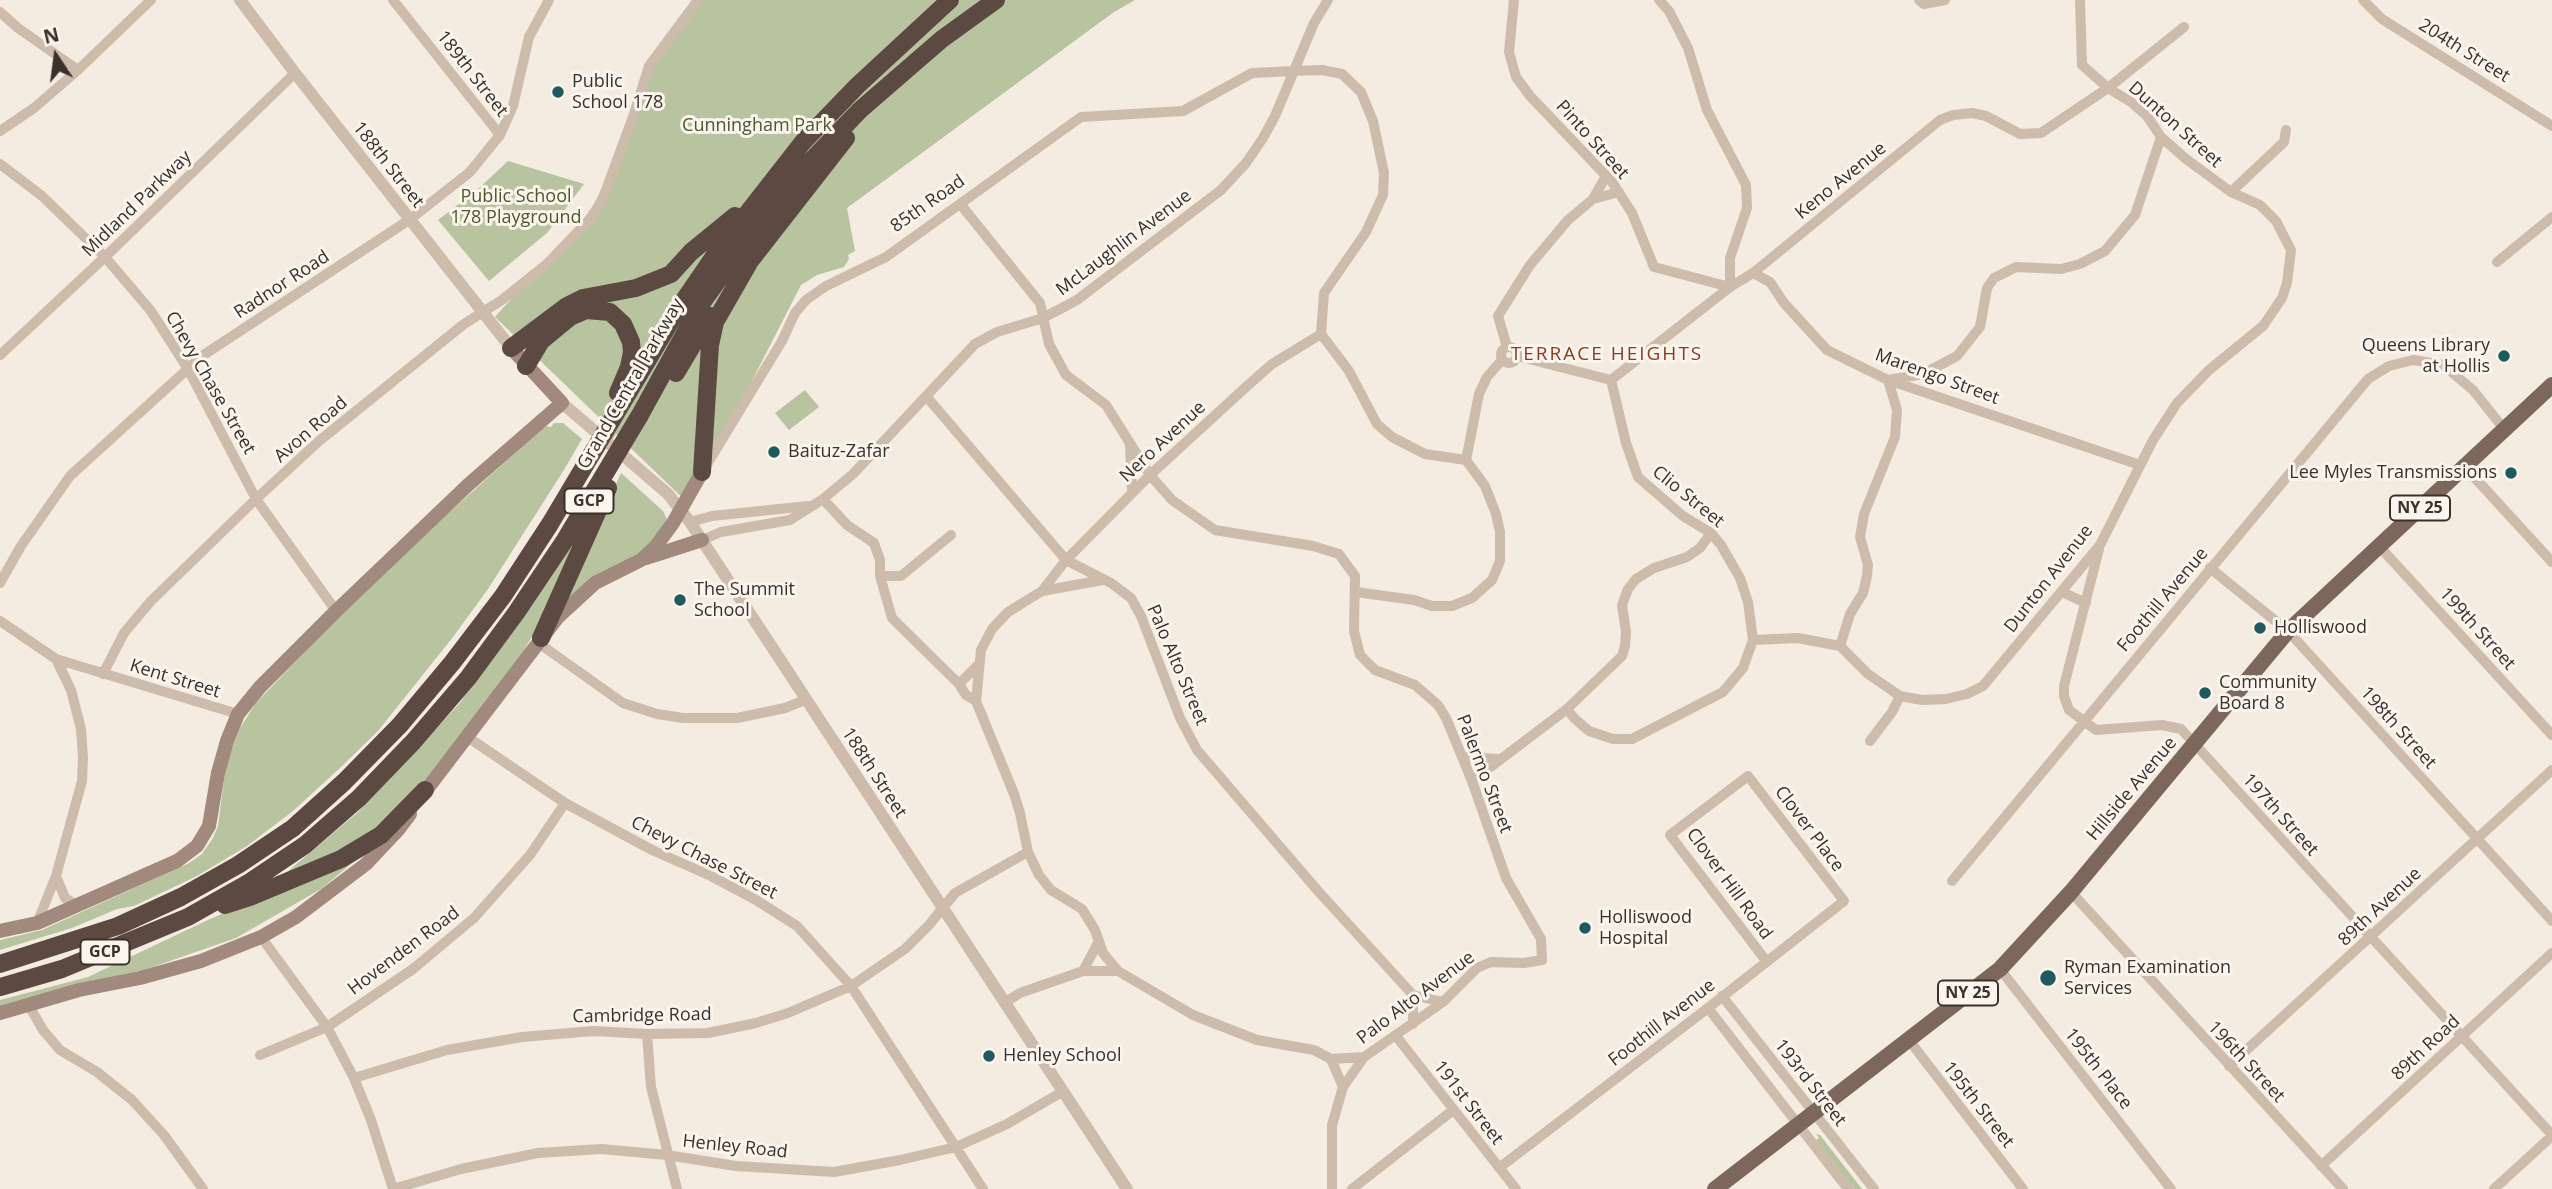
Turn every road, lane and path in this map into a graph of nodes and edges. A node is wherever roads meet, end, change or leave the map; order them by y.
1 (151, 0) edge
2 (240, 0) edge
3 (393, 0) edge
4 (698, 0) edge
5 (950, 0) edge
6 (996, 0) edge
7 (1328, 0) edge
8 (1514, 0) edge
9 (1659, 0) edge
10 (1919, 0) edge
11 (1945, 0) edge
12 (2080, 0) edge
13 (2363, 0) edge
14 (544, 2) edge
15 (0, 12) edge
16 (2184, 27) dead end
17 (78, 70) junction
18 (1294, 71) junction
19 (295, 73) junction
20 (887, 86) junction
21 (2108, 88) junction
22 (2552, 126) edge
23 (2286, 130) dead end
24 (0, 131) edge
25 (500, 135) junction
26 (2161, 137) junction
27 (0, 164) edge
28 (1606, 176) junction
29 (1619, 192) junction
30 (2231, 192) junction
31 (757, 199) junction
32 (1593, 199) junction
33 (961, 205) junction
34 (2552, 217) edge
35 (409, 220) junction
36 (2291, 250) joint
37 (105, 257) junction
38 (2497, 262) dead end
39 (1753, 273) junction
40 (737, 280) junction
41 (1730, 287) junction
42 (482, 312) junction
43 (1043, 318) junction
44 (1321, 334) junction
45 (1507, 347) junction
46 (511, 348) junction
47 (0, 355) edge
48 (1517, 356) junction
49 (1502, 360) junction
50 (526, 366) junction
51 (188, 369) junction
52 (1611, 380) junction
53 (1888, 380) junction
54 (2552, 385) edge
55 (926, 397) junction
56 (562, 403) junction
57 (2504, 429) junction
58 (1130, 443) junction
59 (592, 454) junction
60 (1466, 460) junction
61 (2140, 465) junction
62 (2464, 466) junction
63 (702, 472) junction
64 (1150, 475) junction
65 (1132, 494) junction
66 (256, 499) junction
67 (823, 499) junction
68 (812, 506) junction
69 (680, 508) junction
70 (690, 522) junction
71 (1711, 533) junction
72 (951, 535) dead end
73 (702, 540) junction
74 (2100, 545) junction
75 (2379, 546) junction
76 (641, 560) junction
77 (1066, 560) junction
78 (2552, 562) edge
79 (2210, 568) junction
80 (880, 576) junction
81 (1103, 580) junction
82 (0, 583) edge
83 (1042, 591) junction
84 (1356, 592) junction
85 (2062, 592) junction
86 (2086, 603) junction
87 (336, 611) junction
88 (0, 621) edge
89 (2288, 631) junction
90 (539, 640) junction
91 (1753, 640) junction
92 (1840, 646) junction
93 (56, 659) junction
94 (978, 666) junction
95 (103, 674) junction
96 (959, 684) junction
97 (1900, 696) junction
98 (805, 700) junction
99 (976, 701) junction
100 (1567, 709) junction
101 (238, 714) junction
102 (2082, 722) junction
103 (2552, 735) edge
104 (466, 736) junction
105 (1870, 741) dead end
106 (2194, 743) junction
107 (1462, 757) junction
108 (1499, 759) junction
109 (2552, 770) edge
110 (1748, 776) joint
111 (1472, 780) junction
112 (425, 790) junction
113 (565, 803) junction
114 (2477, 838) junction
115 (1028, 852) junction
116 (56, 877) junction
117 (1952, 881) dead end
118 (2071, 892) junction
119 (1844, 901) joint
120 (76, 905) junction
121 (942, 910) junction
122 (188, 917) junction
123 (2552, 920) edge
124 (37, 923) junction
125 (0, 932) edge
126 (261, 937) junction
127 (2370, 937) junction
128 (1098, 943) junction
129 (2552, 953) edge
130 (1542, 960) joint
131 (1767, 962) junction
132 (0, 964) edge
133 (2000, 969) junction
134 (1083, 971) junction
135 (1118, 971) junction
136 (850, 986) junction
137 (0, 987) edge
138 (1413, 995) junction
139 (1722, 996) junction
140 (1443, 1002) junction
141 (1004, 1003) junction
142 (28, 1004) junction
143 (1708, 1008) junction
144 (0, 1013) edge
145 (1413, 1024) junction
146 (327, 1027) junction
147 (647, 1034) junction
148 (1396, 1036) junction
149 (2461, 1037) junction
150 (1909, 1040) junction
151 (1765, 1051) junction
152 (260, 1055) dead end
153 (1364, 1057) junction
154 (1331, 1059) junction
155 (1751, 1061) junction
156 (2229, 1066) junction
157 (354, 1078) junction
158 (1343, 1087) junction
159 (1062, 1091) junction
160 (1452, 1111) junction
161 (1815, 1112) junction
162 (1799, 1124) junction
163 (2552, 1135) edge
164 (956, 1147) junction
165 (667, 1155) junction
166 (2321, 1166) junction
167 (1499, 1168) junction
168 (203, 1189) edge
169 (393, 1189) edge
170 (677, 1189) edge
171 (983, 1189) edge
172 (1127, 1189) edge
173 (1332, 1189) edge
174 (1352, 1189) edge
175 (1516, 1189) edge
176 (1715, 1189) edge
177 (1848, 1189) edge
178 (1874, 1189) edge
179 (2023, 1189) edge
180 (2171, 1189) edge
181 (2343, 1189) edge
182 (2494, 1189) edge

1 - 17 street
2 - 19 street, 188th Street
3 - 25 street, 189th Street
4 - 42 street, Avon Road
5 - 31 highway, Grand Central Parkway / GCP
6 - 20 highway, Grand Central Parkway / GCP
7 - 18 street, McLaughlin Avenue
8 - 28 street, Pinto Street
9 - 41 street
10 - 11 street
12 - 21 street, Dunton Street
13 - 22 street, 204th Street
14 - 25 street, Radnor Road
15 - 17 street
16 - 21 street, Keno Avenue
17 - 24 street
18 - 33 street, 85th Road
18 - 43 street, McLaughlin Avenue
18 - 44 street, 85th Road
19 - 35 street, 188th Street
19 - 37 street, Midland Parkway
20 - 40 highway
20 - 122 highway, Grand Central Parkway / GCP
21 - 26 street, Dunton Street
21 - 39 street, Keno Avenue
23 - 30 street
25 - 35 street, Radnor Road
26 - 30 street, Dunton Street
26 - 53 street
27 - 37 street, Chevy Chase Street
28 - 29 street, Pinto Street
28 - 32 street
29 - 32 street
29 - 41 street, Pinto Street
30 - 36 street, Dunton Street
31 - 46 highway
31 - 59 highway, Grand Central Parkway / GCP
32 - 45 street
33 - 43 street
33 - 63 street, 85th Road
34 - 38 street
35 - 42 street, 188th Street
35 - 51 street, Radnor Road
36 - 61 street, Dunton Avenue
37 - 47 street, Midland Parkway
37 - 51 street, Chevy Chase Street
39 - 41 street, Keno Avenue
39 - 53 street, Marengo Street
40 - 63 highway
40 - 90 highway
41 - 52 street, Keno Avenue
42 - 46 street, 188th Street
42 - 66 street, Avon Road
43 - 55 street, McLaughlin Avenue
43 - 58 street, Palermo Street
44 - 60 street
44 - 64 street, Nero Avenue
45 - 48 street
45 - 49 street
46 - 50 main road
48 - 49 street
48 - 52 street
49 - 60 street
50 - 56 main road
50 - 59 highway
51 - 66 street, Chevy Chase Street
51 - 82 street, Radnor Road
52 - 71 street, Clio Street
53 - 61 street, Marengo Street
53 - 92 street
54 - 57 main road, Hillside Avenue / NY 25
55 - 67 street, McLaughlin Avenue
55 - 77 street, Palo Alto Street
56 - 69 street, 188th Street
56 - 87 main road
57 - 62 main road, Hillside Avenue / NY 25
57 - 79 street, Foothill Avenue
58 - 64 street, Palermo Street
58 - 65 street
59 - 132 highway, Grand Central Parkway / GCP
60 - 84 street
61 - 74 street, Dunton Avenue
62 - 75 main road, Hillside Avenue / NY 25
62 - 78 street
63 - 69 main road, 85th Road
64 - 65 street, Nero Avenue
64 - 84 street, Palermo Street
65 - 77 street, Nero Avenue
66 - 87 street, Chevy Chase Street
66 - 95 street, Avon Road
67 - 68 street, McLaughlin Avenue
67 - 80 street
68 - 70 street, McLaughlin Avenue
68 - 73 street, McLaughlin Avenue
69 - 70 street, 188th Street
69 - 76 main road
70 - 73 street, 188th Street
71 - 91 street, Clio Street
71 - 100 street
72 - 80 street
73 - 76 main road
73 - 98 street, 188th Street
74 - 85 street, Dunton Avenue
74 - 86 street
75 - 89 main road, Hillside Avenue / NY 25
75 - 103 street, 199th Street
76 - 90 main road
77 - 81 street, Palo Alto Street
77 - 83 street, Nero Avenue
79 - 89 street, 198th Street
79 - 102 street, Foothill Avenue
80 - 96 street
81 - 83 street, Nero Avenue
81 - 138 street, Palo Alto Street
83 - 94 street, Nero Avenue
84 - 107 street, Palermo Street
85 - 86 street
85 - 97 street, Dunton Avenue
86 - 102 street
87 - 101 main road
88 - 93 street
89 - 106 main road, Hillside Avenue / NY 25
89 - 114 street, 198th Street
90 - 98 street
90 - 104 main road
91 - 92 street
91 - 100 street, Clio Street
92 - 97 street, Dunton Avenue
93 - 95 street
93 - 116 street
94 - 96 street, Nero Avenue
94 - 99 street, Nero Avenue
95 - 101 street, Kent Street
96 - 99 street
97 - 105 street
98 - 121 street, 188th Street
99 - 115 street
100 - 108 street
101 - 120 main road
102 - 106 street, 197th Street
102 - 117 street, Foothill Avenue
104 - 112 main road
104 - 113 street, Chevy Chase Street
106 - 118 main road, Hillside Avenue / NY 25
106 - 127 street, 197th Street
107 - 108 street
107 - 111 street, Palermo Street
108 - 111 street
109 - 114 street, 89th Avenue
110 - 119 street, Clover Place
110 - 131 street, Clover Hill Road
111 - 130 street, Palermo Street
112 - 122 highway
112 - 126 main road
113 - 136 street, Chevy Chase Street
113 - 146 street, Hovenden Road
114 - 123 street, 198th Street
114 - 127 street, 89th Avenue
115 - 121 street, Cambridge Road
115 - 128 street
116 - 120 street
116 - 124 street
118 - 133 main road, Hillside Avenue / NY 25
118 - 156 street, 196th Street
119 - 131 street, Foothill Avenue
120 - 124 main road
121 - 136 street, Cambridge Road
121 - 141 street, 188th Street
122 - 137 highway, Grand Central Parkway / GCP
124 - 125 main road
126 - 142 main road
126 - 146 street
127 - 149 street, 197th Street
127 - 156 street, 89th Avenue
128 - 134 street
128 - 135 street
129 - 149 street, 89th Road
130 - 140 street, Palo Alto Avenue
131 - 139 street, Foothill Avenue
133 - 150 main road, Hillside Avenue / NY 25
133 - 180 street, 195th Place
134 - 135 street
134 - 141 street
135 - 154 street
136 - 147 street, Cambridge Road
136 - 164 street, Chevy Chase Street
138 - 140 street
138 - 145 street
139 - 143 street, Foothill Avenue
139 - 151 street, 193rd Street
140 - 145 street, Palo Alto Avenue
141 - 159 street, 188th Street
142 - 144 main road
142 - 168 street
143 - 155 street, 193rd Street
143 - 167 street, Foothill Avenue
145 - 148 street, Palo Alto Avenue
146 - 152 street, Hovenden Road
146 - 157 street
147 - 157 street, Cambridge Road
147 - 165 street
148 - 153 street, Palo Alto Avenue
148 - 160 street, 191st Street
149 - 163 street, 197th Street
149 - 166 street, 89th Road
150 - 161 main road, Hillside Avenue / NY 25
150 - 179 street, 195th Street
151 - 155 street
151 - 161 street, 193rd Street
153 - 154 street
153 - 158 street, Palo Alto Avenue
154 - 158 street
155 - 162 street, 193rd Street
156 - 166 street, 196th Street
157 - 169 street
158 - 173 street, Palo Alto Avenue
159 - 164 street, Henley Road
159 - 172 street, 188th Street
160 - 167 street, 191st Street
160 - 174 street
161 - 162 main road, Hillside Avenue / NY 25
161 - 178 street, 193rd Street
162 - 176 main road, Hillside Avenue / NY 25
162 - 177 street, 193rd Street
163 - 182 street
164 - 165 street, Henley Road
164 - 171 street, Chevy Chase Street
165 - 169 street, Henley Road
165 - 170 street
166 - 181 street, 196th Street
167 - 175 street, 191st Street

